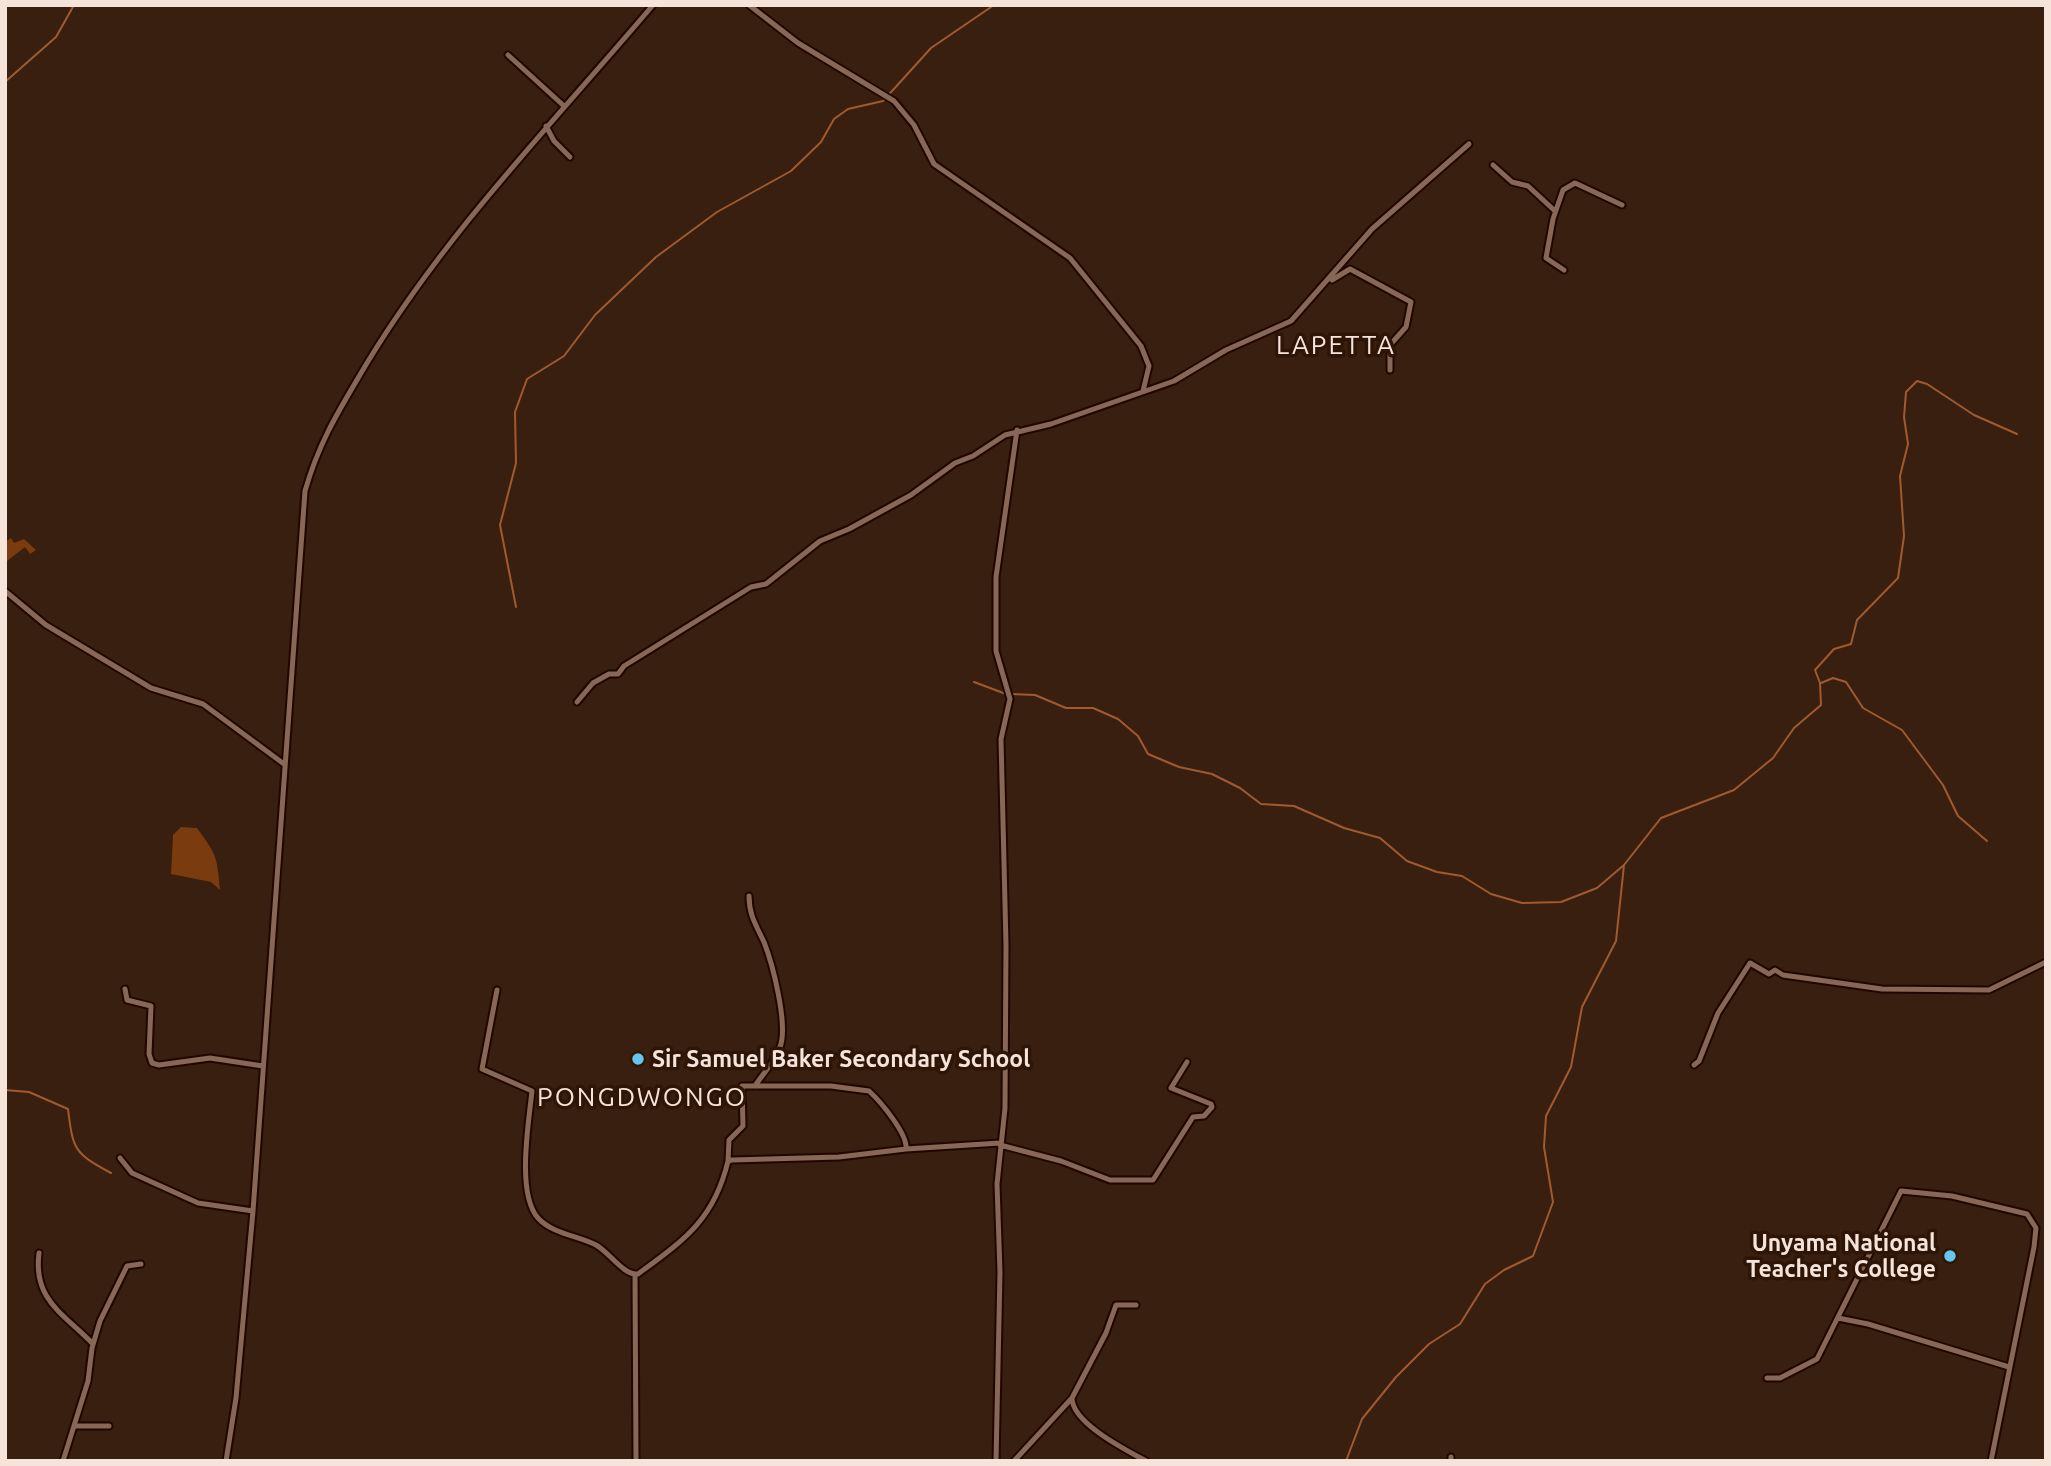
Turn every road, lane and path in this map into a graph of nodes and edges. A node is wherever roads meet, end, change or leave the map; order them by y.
1 (653, 5) edge
2 (749, 5) edge
3 (508, 55) dead end
4 (564, 106) junction
5 (545, 126) junction
6 (1469, 144) dead end
7 (570, 157) dead end
8 (1493, 164) dead end
9 (1622, 205) dead end
10 (1555, 211) junction
11 (1563, 270) dead end
12 (1326, 283) junction
13 (1390, 370) dead end
14 (1143, 391) junction
15 (1017, 430) junction
16 (5, 591) edge
17 (577, 702) dead end
18 (284, 764) junction
19 (748, 896) dead end
20 (2046, 962) edge
21 (125, 989) dead end
22 (497, 990) dead end
23 (1187, 1062) dead end
24 (1694, 1065) dead end
25 (263, 1066) junction
26 (755, 1086) junction
27 (1000, 1144) junction
28 (906, 1149) junction
29 (120, 1158) dead end
30 (728, 1161) junction
31 (253, 1211) junction
32 (39, 1253) dead end
33 (141, 1264) dead end
34 (635, 1275) junction
35 (1136, 1305) dead end
36 (1838, 1318) junction
37 (93, 1344) junction
38 (2009, 1367) junction
39 (1767, 1378) dead end
40 (1072, 1398) junction
41 (75, 1426) junction
42 (108, 1426) dead end
43 (63, 1461) edge
44 (226, 1461) edge
45 (636, 1461) edge
46 (996, 1461) edge
47 (1014, 1461) edge
48 (1146, 1461) edge
49 (1991, 1461) edge

1 - 4 street
2 - 14 street
3 - 4 street
4 - 5 street
5 - 7 street
5 - 18 street
6 - 12 street
8 - 10 street
9 - 10 street
10 - 11 street
12 - 13 street
12 - 14 street
14 - 15 street
15 - 17 street
15 - 27 street
16 - 18 street
18 - 25 street
19 - 26 street
20 - 24 street
21 - 25 street
22 - 34 street
23 - 27 street
25 - 31 street
26 - 28 street
26 - 30 street
27 - 28 street
27 - 46 street
28 - 30 street
29 - 31 street
30 - 34 street
31 - 44 street
32 - 37 street
33 - 37 street
34 - 45 street
35 - 40 street
36 - 38 street
36 - 38 street
36 - 39 street
37 - 41 street
38 - 49 street
40 - 47 street
40 - 48 street
41 - 42 street
41 - 43 street

